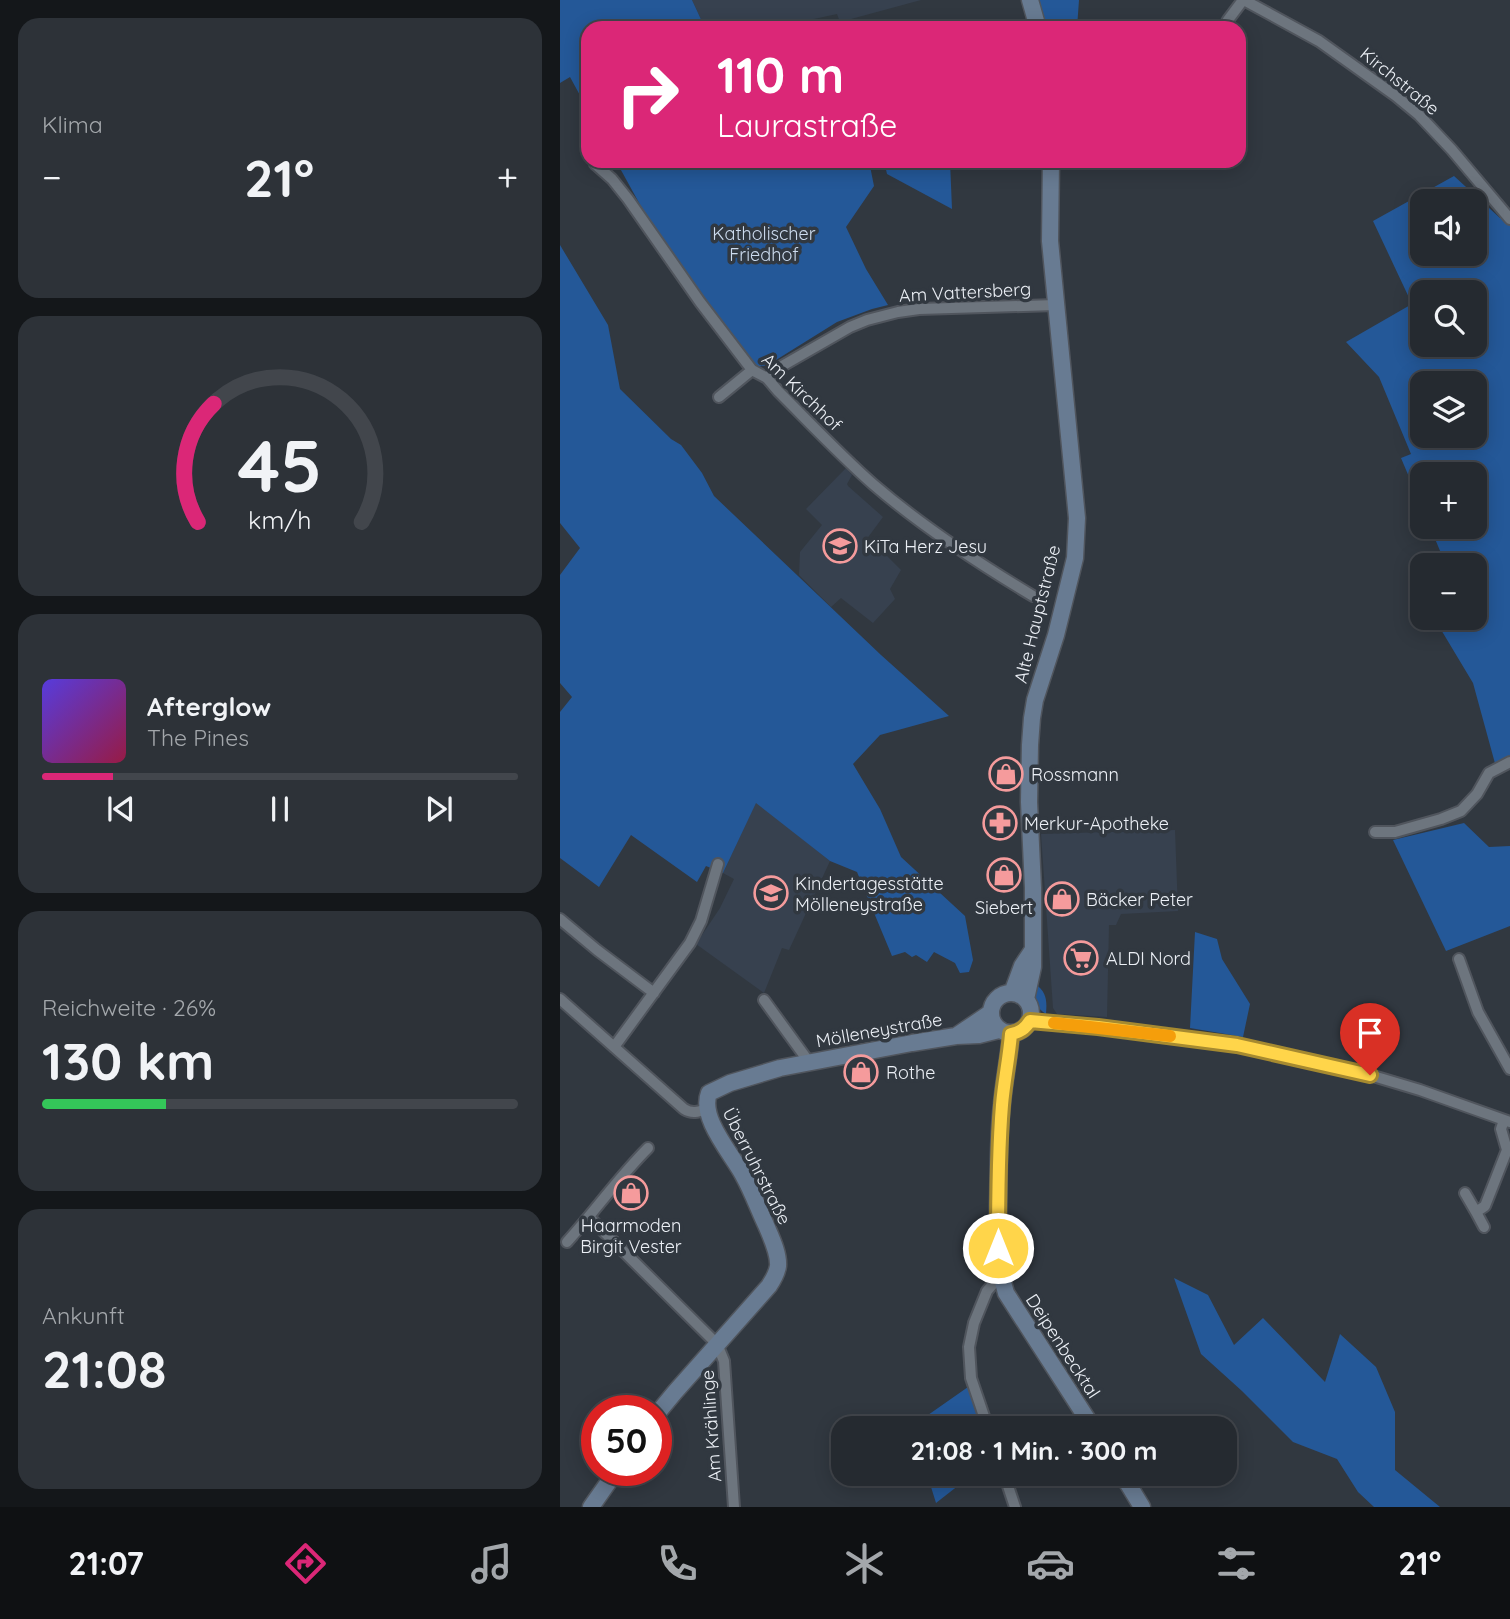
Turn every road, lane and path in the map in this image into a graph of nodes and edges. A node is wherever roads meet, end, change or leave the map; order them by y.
1 (1030, 0) edge
2 (1244, 0) edge
3 (1036, 21) edge
4 (1228, 21) edge
5 (600, 168) edge
6 (1051, 168) edge
7 (1510, 219) edge
8 (1056, 304) junction
9 (752, 370) junction
10 (767, 378) junction
11 (719, 397) dead end
12 (1033, 596) dead end
13 (1510, 762) edge
14 (1376, 832) dead end
15 (718, 864) dead end
16 (560, 919) edge
17 (1459, 959) dead end
18 (654, 993) junction
19 (1019, 996) junction
20 (560, 999) edge
21 (764, 1000) dead end
22 (990, 1013) junction
23 (1030, 1021) junction
24 (1005, 1032) junction
25 (956, 1036) junction
26 (614, 1047) junction
27 (808, 1062) junction
28 (1510, 1069) edge
29 (707, 1109) junction
30 (1507, 1121) edge
31 (648, 1148) dead end
32 (1465, 1193) dead end
33 (1476, 1212) junction
34 (589, 1217) junction
35 (1484, 1227) dead end
36 (567, 1242) dead end
37 (1000, 1276) junction
38 (718, 1344) junction
39 (672, 1396) edge
40 (984, 1416) edge
41 (1085, 1416) edge
42 (606, 1486) edge
43 (1008, 1486) edge
44 (1129, 1486) edge
45 (591, 1507) edge
46 (734, 1507) edge
47 (1016, 1507) edge
48 (1142, 1507) edge

1 - 3 main road
2 - 4 street, Kirchstraße
2 - 7 street, Kirchstraße
5 - 9 street, Am Kirchhof
6 - 8 main road, Alte Hauptstraße
8 - 10 street, Am Vattersberg
8 - 19 main road, Alte Hauptstraße
9 - 10 street, Am Kirchhof
9 - 11 street
10 - 12 street, Am Kirchhof
13 - 14 street
15 - 18 street
16 - 18 street
17 - 28 street
18 - 26 street
19 - 22 main road
19 - 23 main road
20 - 26 street
21 - 27 street, Mölleneystraße
22 - 24 main road
22 - 25 main road, Mölleneystraße
23 - 24 main road
23 - 30 street
24 - 25 main road, Mölleneystraße
24 - 37 main road, Deipenbecktal
25 - 27 main road, Mölleneystraße
26 - 29 street
27 - 29 main road, Mölleneystraße
29 - 38 main road, Überruhrstraße
30 - 33 street
31 - 34 street
32 - 33 street
33 - 35 street
34 - 36 street
34 - 38 street
37 - 40 street
37 - 41 main road, Deipenbecktal
38 - 39 main road, Überruhrstraße
38 - 46 street, Am Krählinge
42 - 45 main road
43 - 47 street
44 - 48 main road

